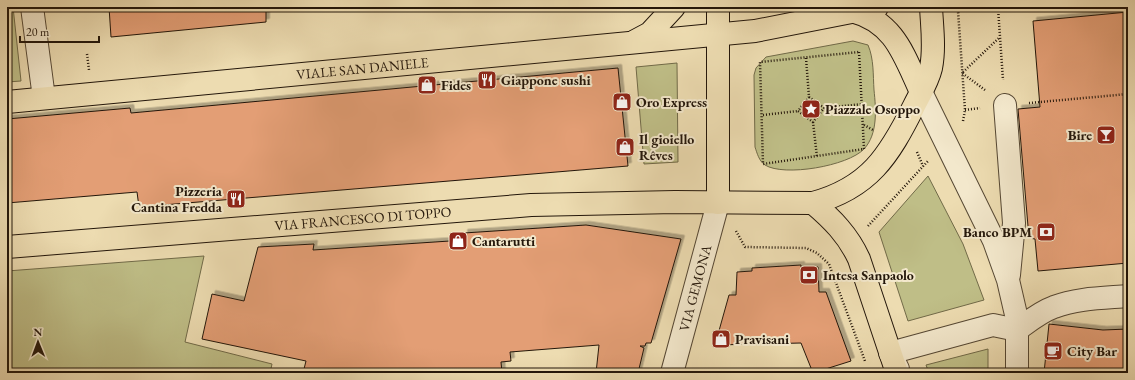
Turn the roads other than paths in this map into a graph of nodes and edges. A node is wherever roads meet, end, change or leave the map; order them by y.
1 (32, 7) edge
2 (674, 7) edge
3 (718, 7) edge
4 (877, 7) edge
5 (931, 7) edge
6 (845, 9) edge
7 (718, 34) junction
8 (635, 42) junction
9 (921, 92) junction
10 (44, 98) junction
11 (7, 102) edge
12 (1005, 105) road end
13 (718, 202) junction
14 (813, 203) junction
15 (7, 247) edge
16 (1008, 280) junction
17 (1128, 296) edge
18 (1017, 330) junction
19 (893, 363) edge
20 (672, 373) edge
21 (901, 373) edge
22 (1018, 373) edge

1 - 10 street
2 - 8 main road
3 - 7 main road
4 - 6 main road
5 - 9 main road
6 - 7 main road
6 - 9 main road
7 - 8 main road, VIALE SAN DANIELE
7 - 13 main road
8 - 10 main road, VIALE SAN DANIELE
9 - 14 main road
9 - 16 street
10 - 11 main road, VIALE SAN DANIELE
12 - 16 street
13 - 14 main road
13 - 15 main road, VIA FRANCESCO DI TOPPO
13 - 20 street, VIA GEMONA
14 - 19 main road
16 - 18 street
17 - 18 street
18 - 19 street
18 - 22 street
19 - 21 street

